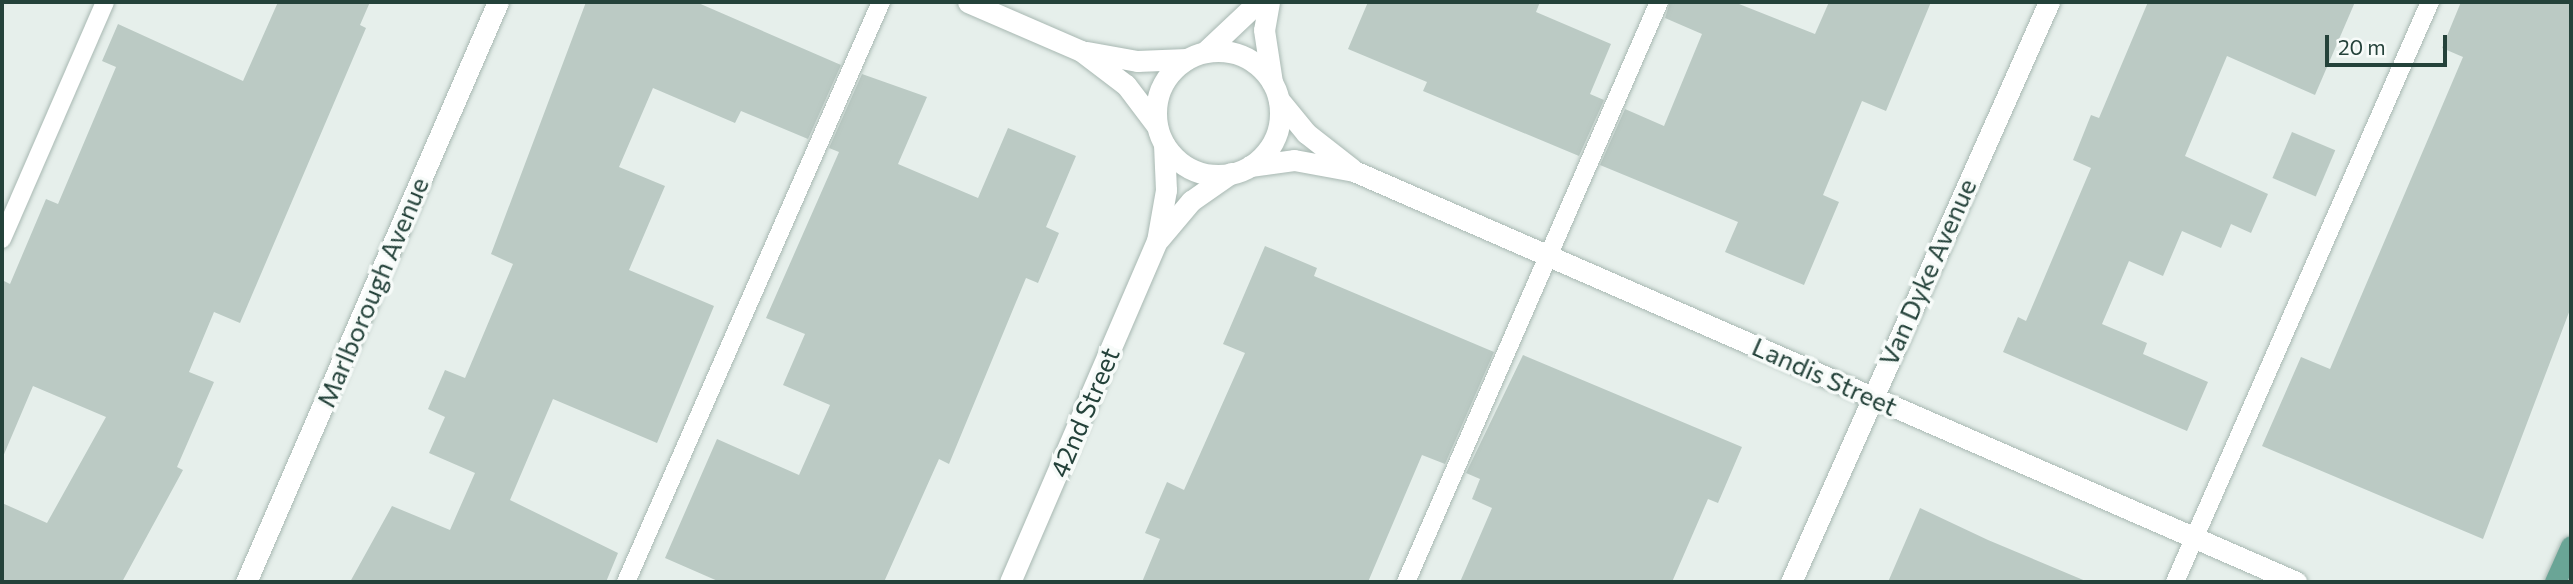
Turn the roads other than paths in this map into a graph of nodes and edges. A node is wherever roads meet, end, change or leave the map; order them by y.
1 (105, 2) edge
2 (498, 2) edge
3 (881, 2) edge
4 (968, 2) edge
5 (1258, 2) edge
6 (1269, 2) edge
7 (1659, 2) edge
8 (2049, 2) edge
9 (2430, 2) edge
10 (1081, 51) junction
11 (1196, 56) junction
12 (1275, 91) junction
13 (1161, 135) junction
14 (1240, 170) junction
15 (1354, 171) junction
16 (2, 239) edge
17 (1157, 241) junction
18 (1550, 256) junction
19 (1872, 397) junction
20 (2194, 537) junction
21 (2571, 546) edge
22 (246, 582) edge
23 (626, 582) edge
24 (1010, 582) edge
25 (1406, 582) edge
26 (1791, 582) edge
27 (2175, 582) edge
28 (2296, 582) edge
29 (2556, 582) edge

1 - 16 lane
2 - 22 street, Marlborough Avenue
3 - 23 lane
4 - 10 street
5 - 11 street
6 - 12 street
7 - 18 lane
8 - 19 street, Van Dyke Avenue
9 - 20 lane
10 - 11 street
10 - 13 street
11 - 12 street
11 - 13 street
12 - 14 street
12 - 15 street, Landis Street
13 - 14 street
13 - 17 street, 42nd Street
14 - 15 street, Landis Street
14 - 17 street, 42nd Street
15 - 18 street, Landis Street
17 - 24 street, 42nd Street
18 - 19 street, Landis Street
18 - 25 lane
19 - 20 street, Landis Street
19 - 26 street, Van Dyke Avenue
20 - 27 lane
20 - 28 street, Landis Street
21 - 29 main road

